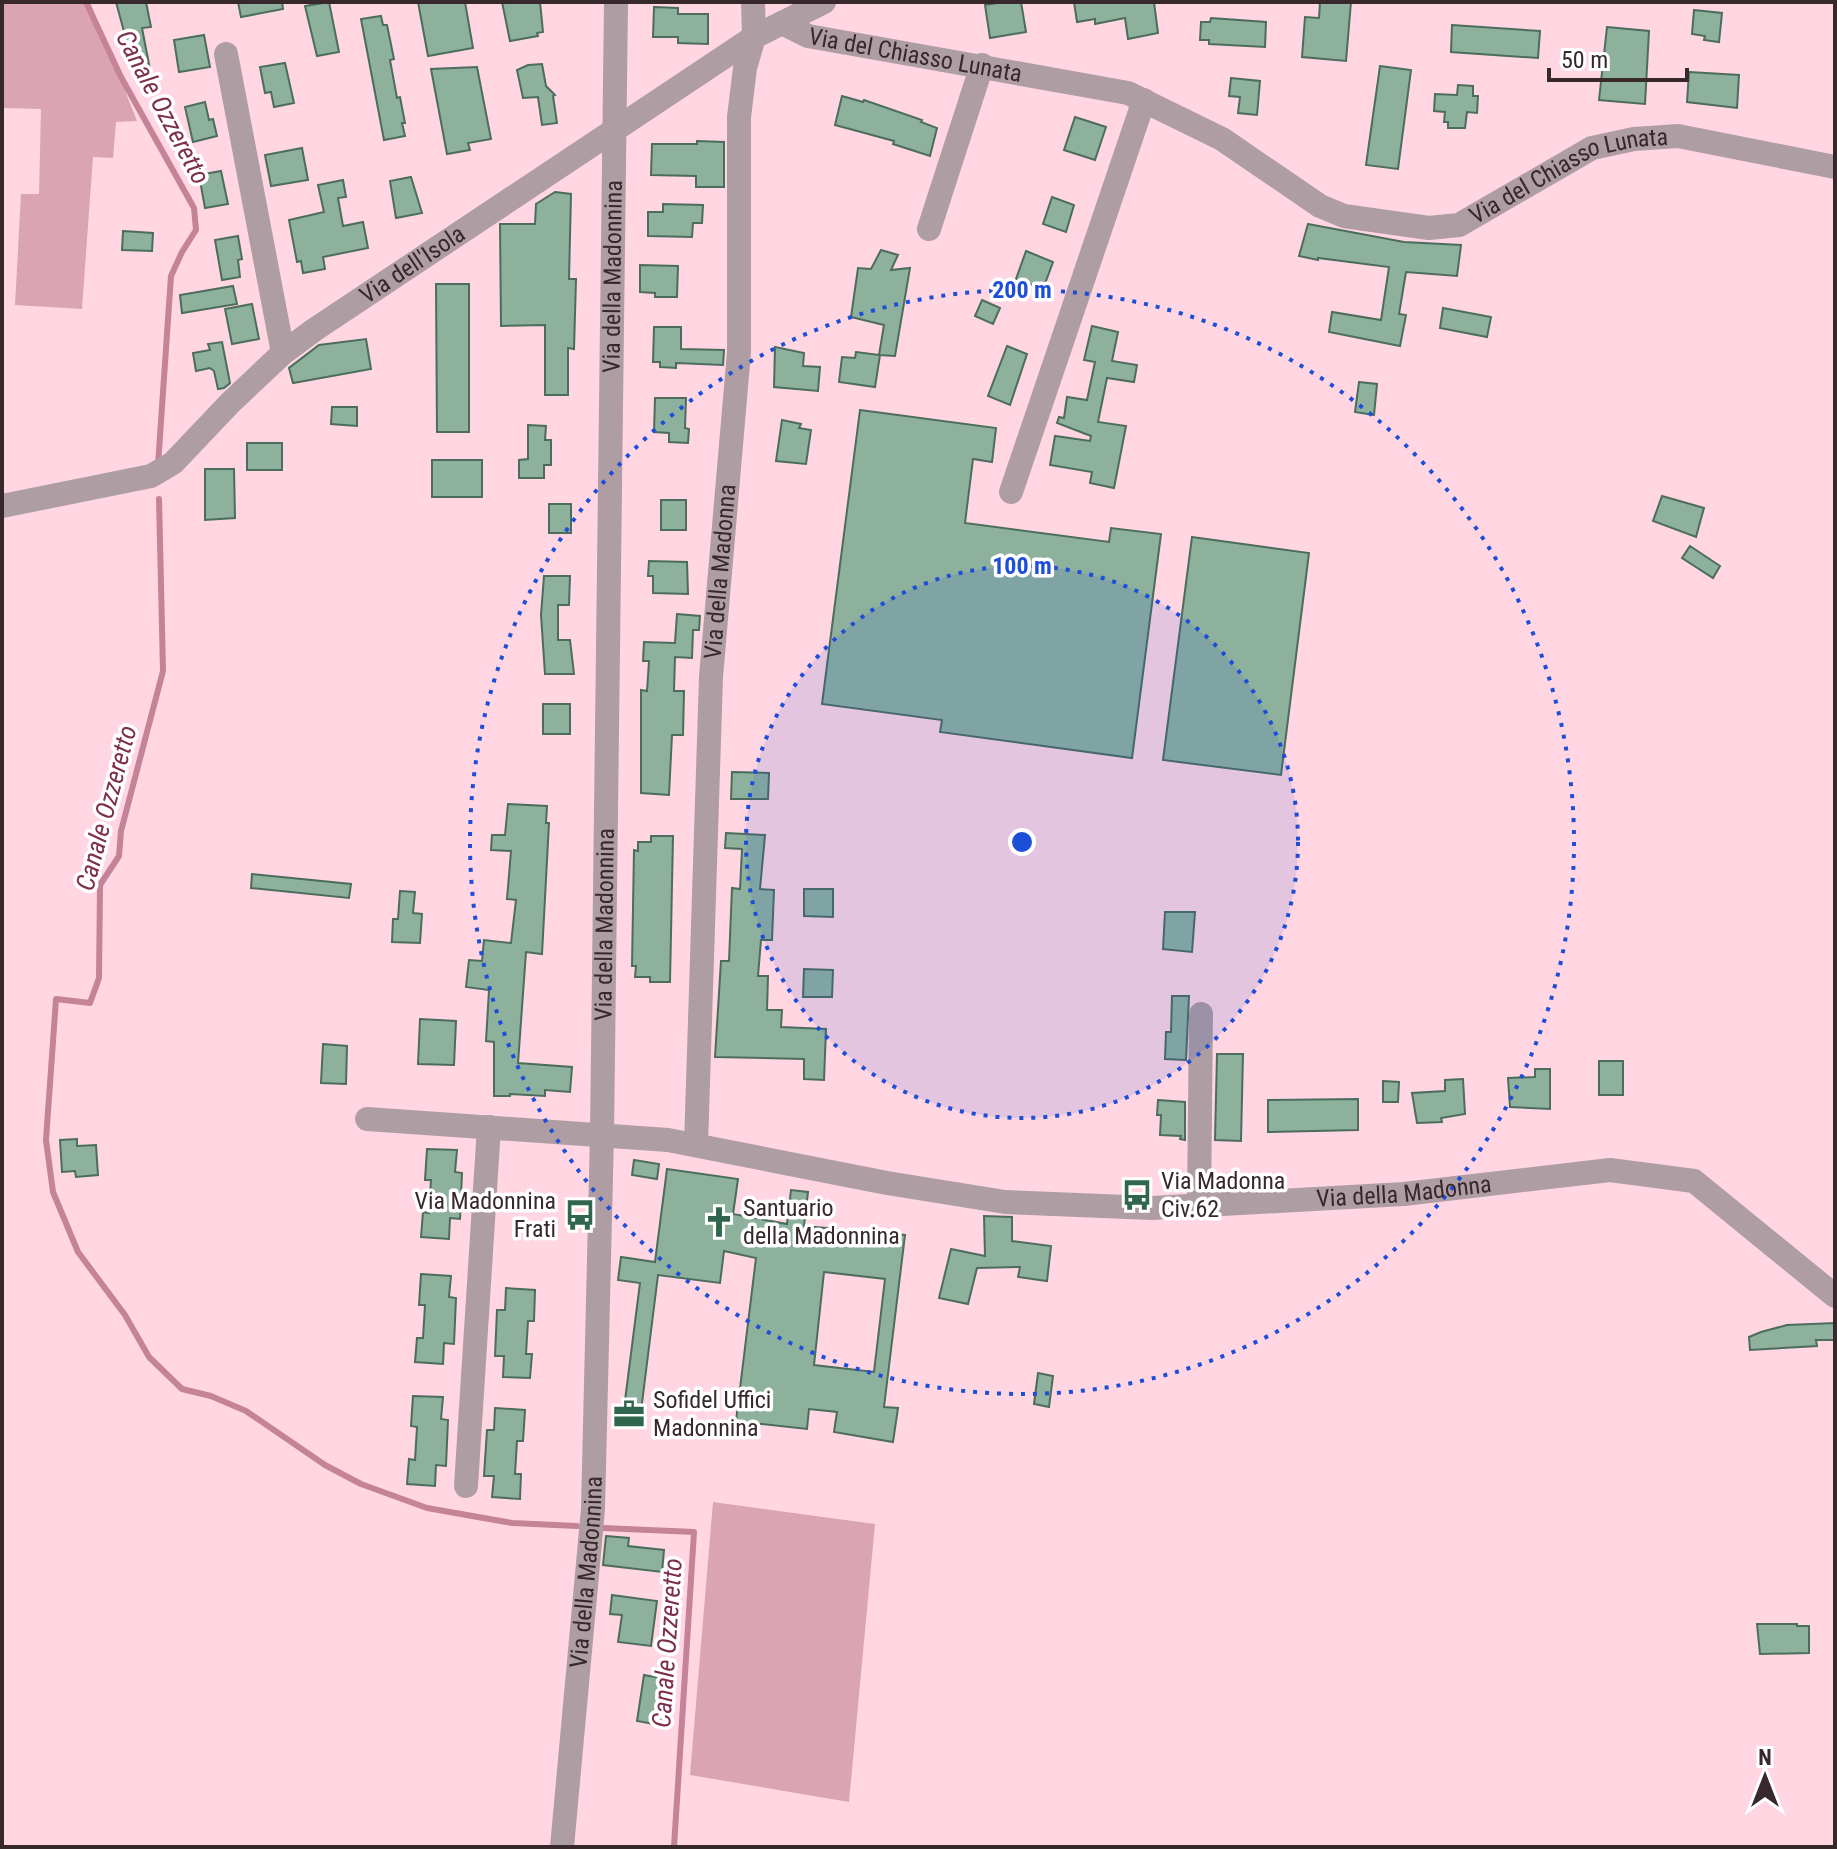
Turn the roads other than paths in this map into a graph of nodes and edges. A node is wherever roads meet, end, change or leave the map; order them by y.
1 (616, 2) edge
2 (753, 2) edge
3 (824, 2) edge
4 (782, 23) junction
5 (754, 32) junction
6 (226, 54) dead end
7 (982, 65) junction
8 (1144, 100) junction
9 (614, 129) junction
10 (1835, 167) edge
11 (929, 229) dead end
12 (283, 353) junction
13 (1011, 492) dead end
14 (2, 506) edge
15 (1201, 1014) dead end
16 (367, 1119) dead end
17 (489, 1127) junction
18 (602, 1134) junction
19 (696, 1145) junction
20 (1199, 1205) junction
21 (1835, 1296) edge
22 (466, 1486) dead end
23 (562, 1847) edge

1 - 9 street, Via della Madonnina
2 - 5 street, Via della Madonna
3 - 4 street, Via dell'Isola
4 - 5 street, Via dell'Isola
4 - 7 street, Via del Chiasso Lunata
5 - 9 street, Via dell'Isola
5 - 19 street, Via della Madonna
6 - 12 street
7 - 8 street, Via del Chiasso Lunata
7 - 11 street
8 - 10 street, Via del Chiasso Lunata
8 - 13 street
9 - 12 street, Via dell'Isola
9 - 18 street, Via della Madonnina
12 - 14 street, Via dell'Isola
15 - 20 street
16 - 17 street, Via della Madonna
17 - 18 street, Via della Madonna
17 - 22 street
18 - 19 street, Via della Madonna
18 - 23 street, Via della Madonnina
19 - 20 street, Via della Madonna
20 - 21 street, Via della Madonna

